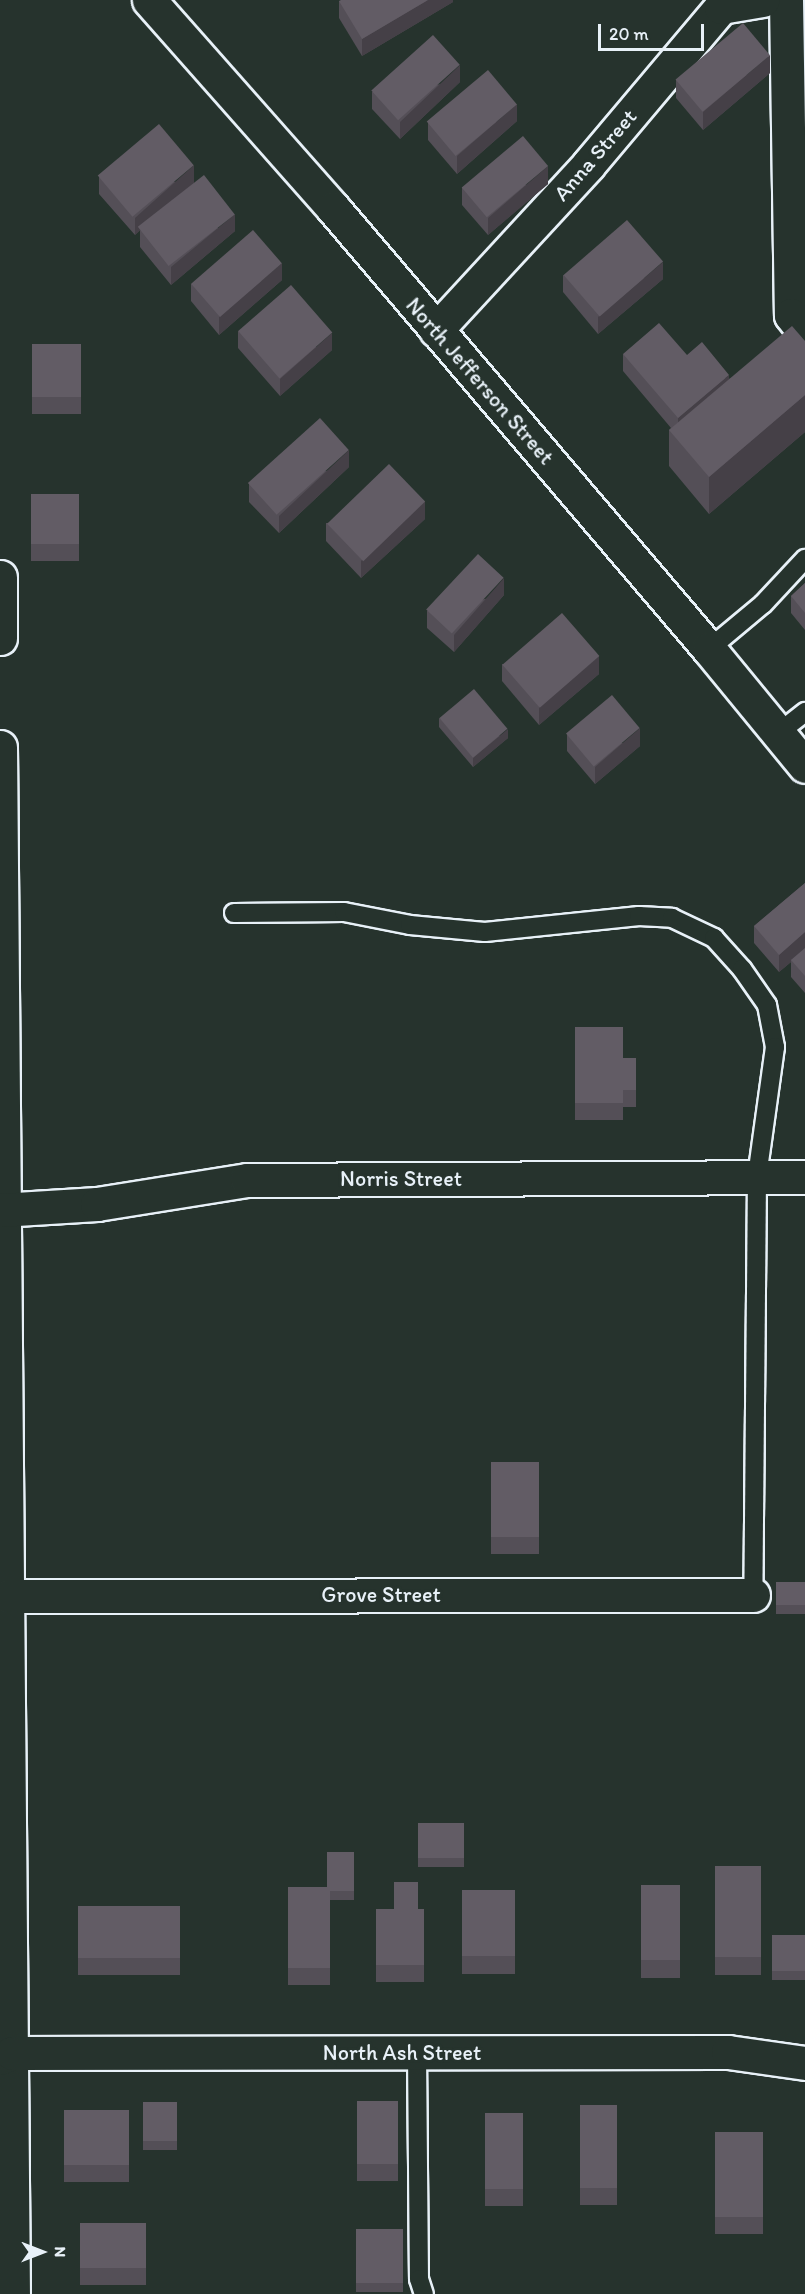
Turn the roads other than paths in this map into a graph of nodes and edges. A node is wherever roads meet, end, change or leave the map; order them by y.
1 (149, 0) edge
2 (762, 0) edge
3 (786, 0) edge
4 (798, 274) edge
5 (436, 330) junction
6 (805, 333) edge
7 (805, 559) edge
8 (0, 577) edge
9 (0, 638) edge
10 (709, 649) junction
11 (805, 712) edge
12 (777, 734) junction
13 (0, 747) edge
14 (805, 766) edge
15 (234, 913) dead end
16 (757, 1177) junction
17 (805, 1177) edge
18 (3, 1210) edge
19 (753, 1595) joint
20 (8, 1596) junction
21 (5, 1773) edge
22 (417, 2052) junction
23 (6, 2056) edge
24 (805, 2063) edge
25 (13, 2294) edge
26 (424, 2294) edge

1 - 5 street, North Jefferson Street
2 - 5 street, Anna Street
3 - 4 street
4 - 6 street
5 - 10 street, North Jefferson Street
7 - 10 lane
8 - 9 street
10 - 12 street, North Jefferson Street
11 - 12 lane
12 - 14 street, North Jefferson Street
13 - 18 street
15 - 16 lane
16 - 17 street, Norris Street
16 - 18 street, Norris Street
16 - 19 lane
18 - 20 street
19 - 20 street, Grove Street
20 - 21 street
21 - 23 street
22 - 23 street, North Ash Street
22 - 24 street, North Ash Street
22 - 26 lane
23 - 25 street

